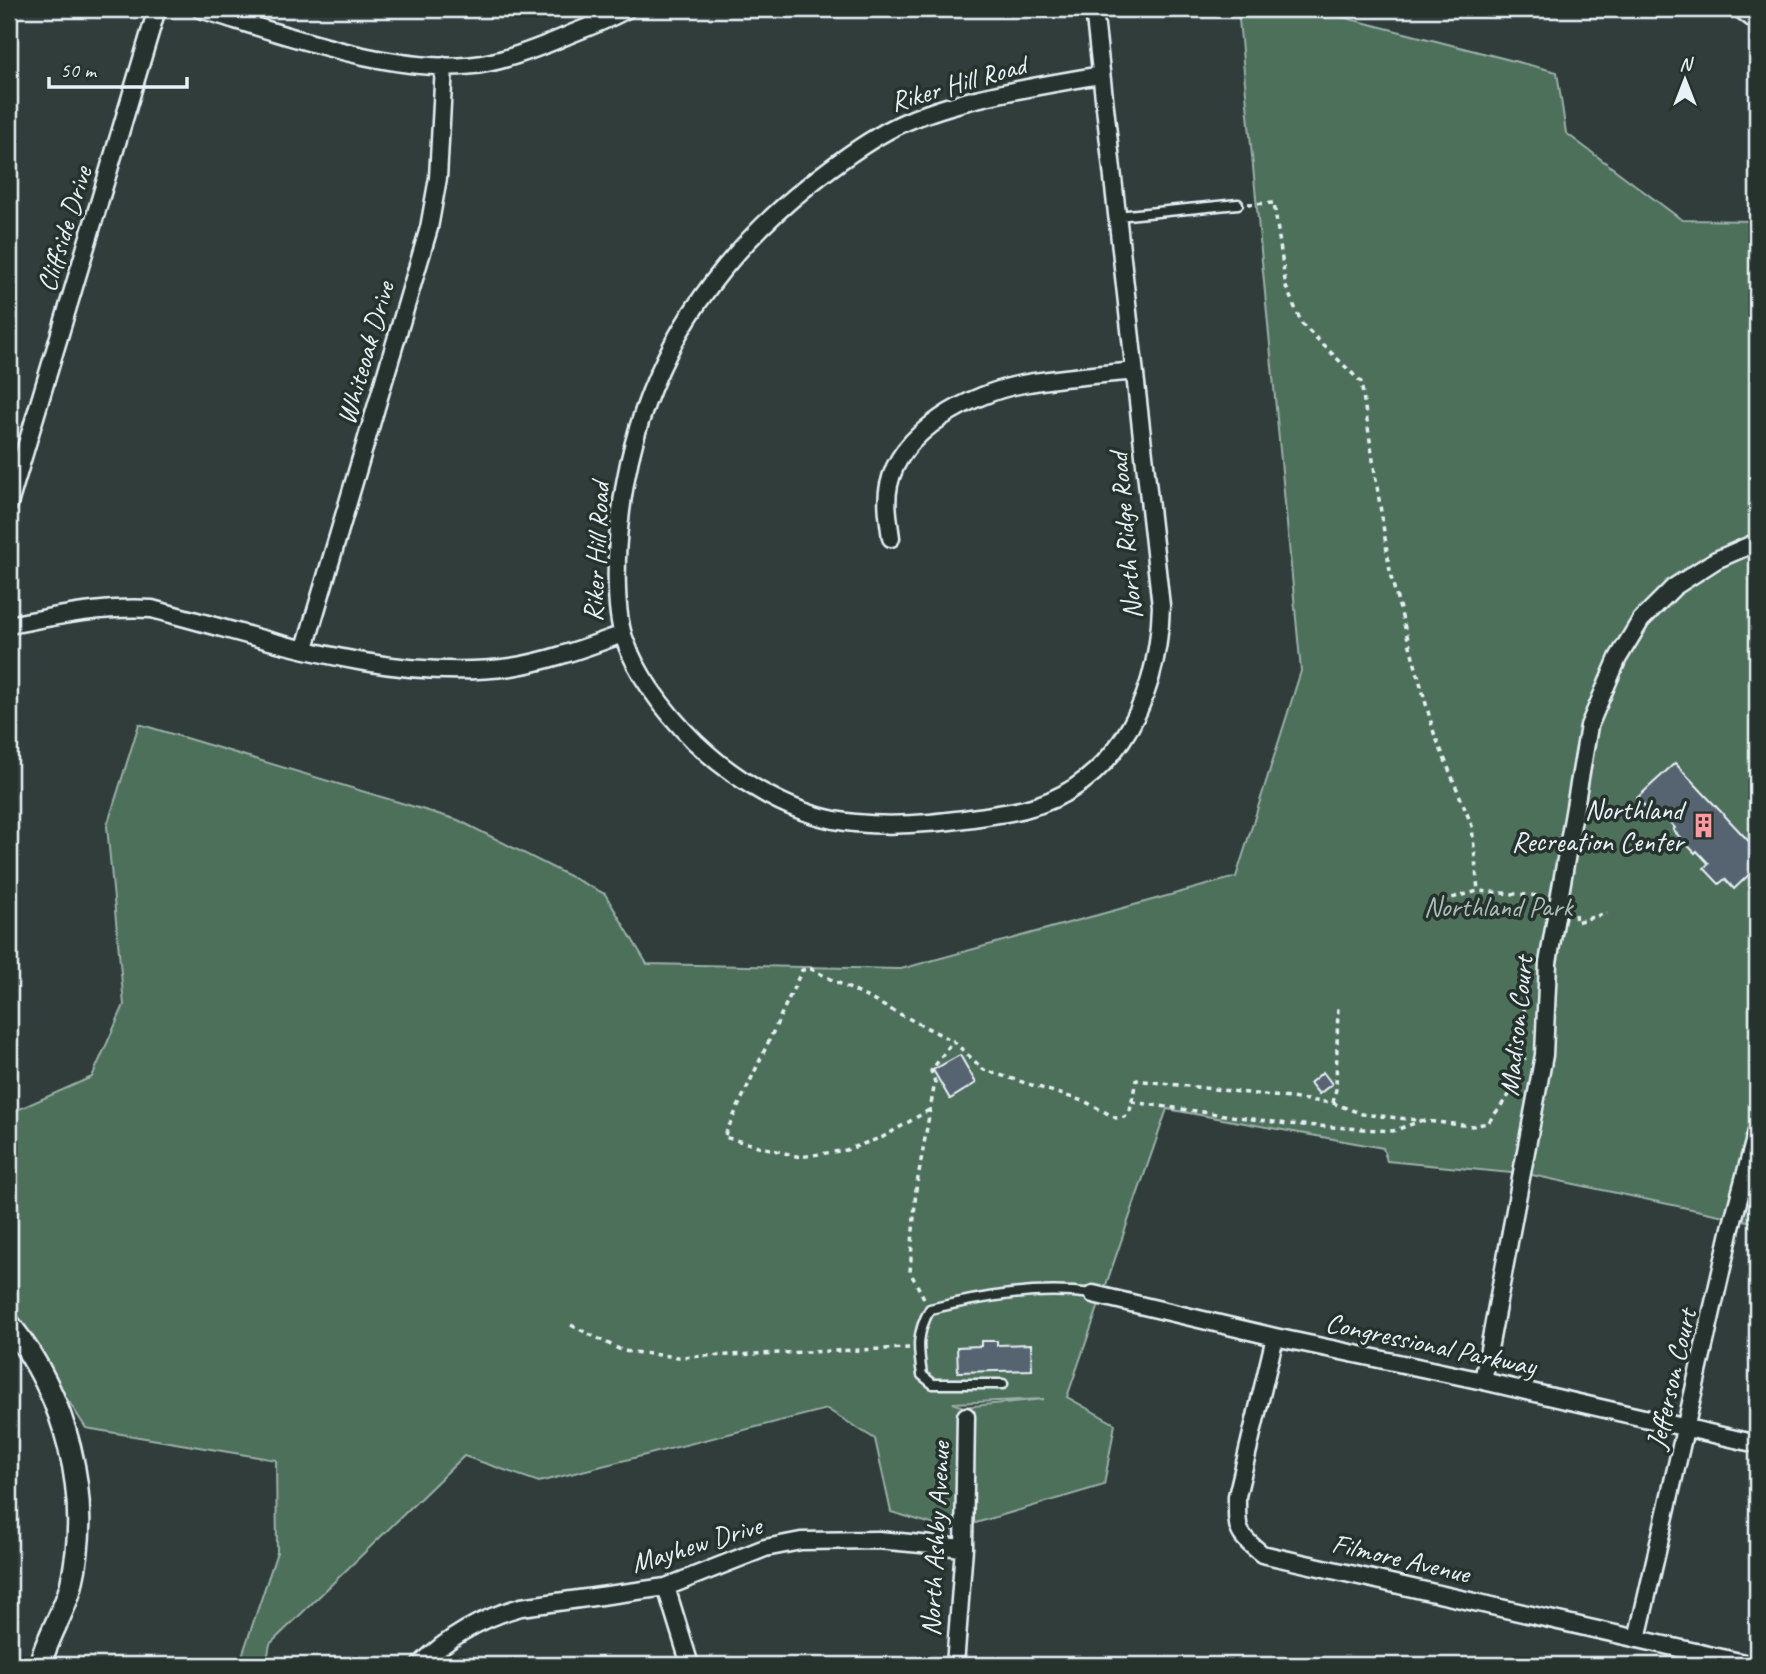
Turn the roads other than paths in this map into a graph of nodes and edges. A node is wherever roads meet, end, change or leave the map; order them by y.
1 (157, 9) edge
2 (201, 9) edge
3 (1094, 9) edge
4 (1741, 9) edge
5 (620, 10) edge
6 (1757, 22) edge
7 (444, 66) junction
8 (1100, 75) junction
9 (1238, 204) road end
10 (1117, 216) junction
11 (1135, 371) junction
12 (9, 504) edge
13 (891, 538) dead end
14 (1757, 542) edge
15 (9, 625) edge
16 (623, 634) junction
17 (305, 648) junction
18 (1757, 1131) edge
19 (1093, 1294) joint
20 (9, 1324) edge
21 (1275, 1338) junction
22 (1483, 1381) junction
23 (1003, 1384) dead end
24 (966, 1416) dead end
25 (1687, 1428) junction
26 (1757, 1444) edge
27 (964, 1548) junction
28 (666, 1587) junction
29 (1637, 1639) junction
30 (40, 1665) edge
31 (420, 1665) edge
32 (690, 1665) edge
33 (955, 1665) edge
34 (1753, 1665) edge

1 - 12 street, Cliffside Drive
2 - 7 street
3 - 8 street, North Ridge Road
4 - 6 street
5 - 7 street
7 - 17 street, Whiteoak Drive
8 - 10 street, North Ridge Road
8 - 16 street, Riker Hill Road
9 - 10 lane
10 - 11 street, North Ridge Road
11 - 13 street
11 - 16 street, North Ridge Road
14 - 22 street, Madison Court
15 - 17 street, Riker Hill Road
16 - 17 street, Riker Hill Road
18 - 25 street, Jefferson Court
19 - 21 street, Congressional Parkway
19 - 23 lane
20 - 30 street
21 - 22 street, Congressional Parkway
21 - 29 street, Filmore Avenue
22 - 25 street, Congressional Parkway
24 - 27 street, North Ashby Avenue
25 - 26 street, Congressional Parkway
25 - 29 street, Jefferson Court
27 - 28 street, Mayhew Drive
27 - 33 street, North Ashby Avenue
28 - 31 street, Mayhew Drive
28 - 32 street
29 - 34 street, Filmore Avenue

